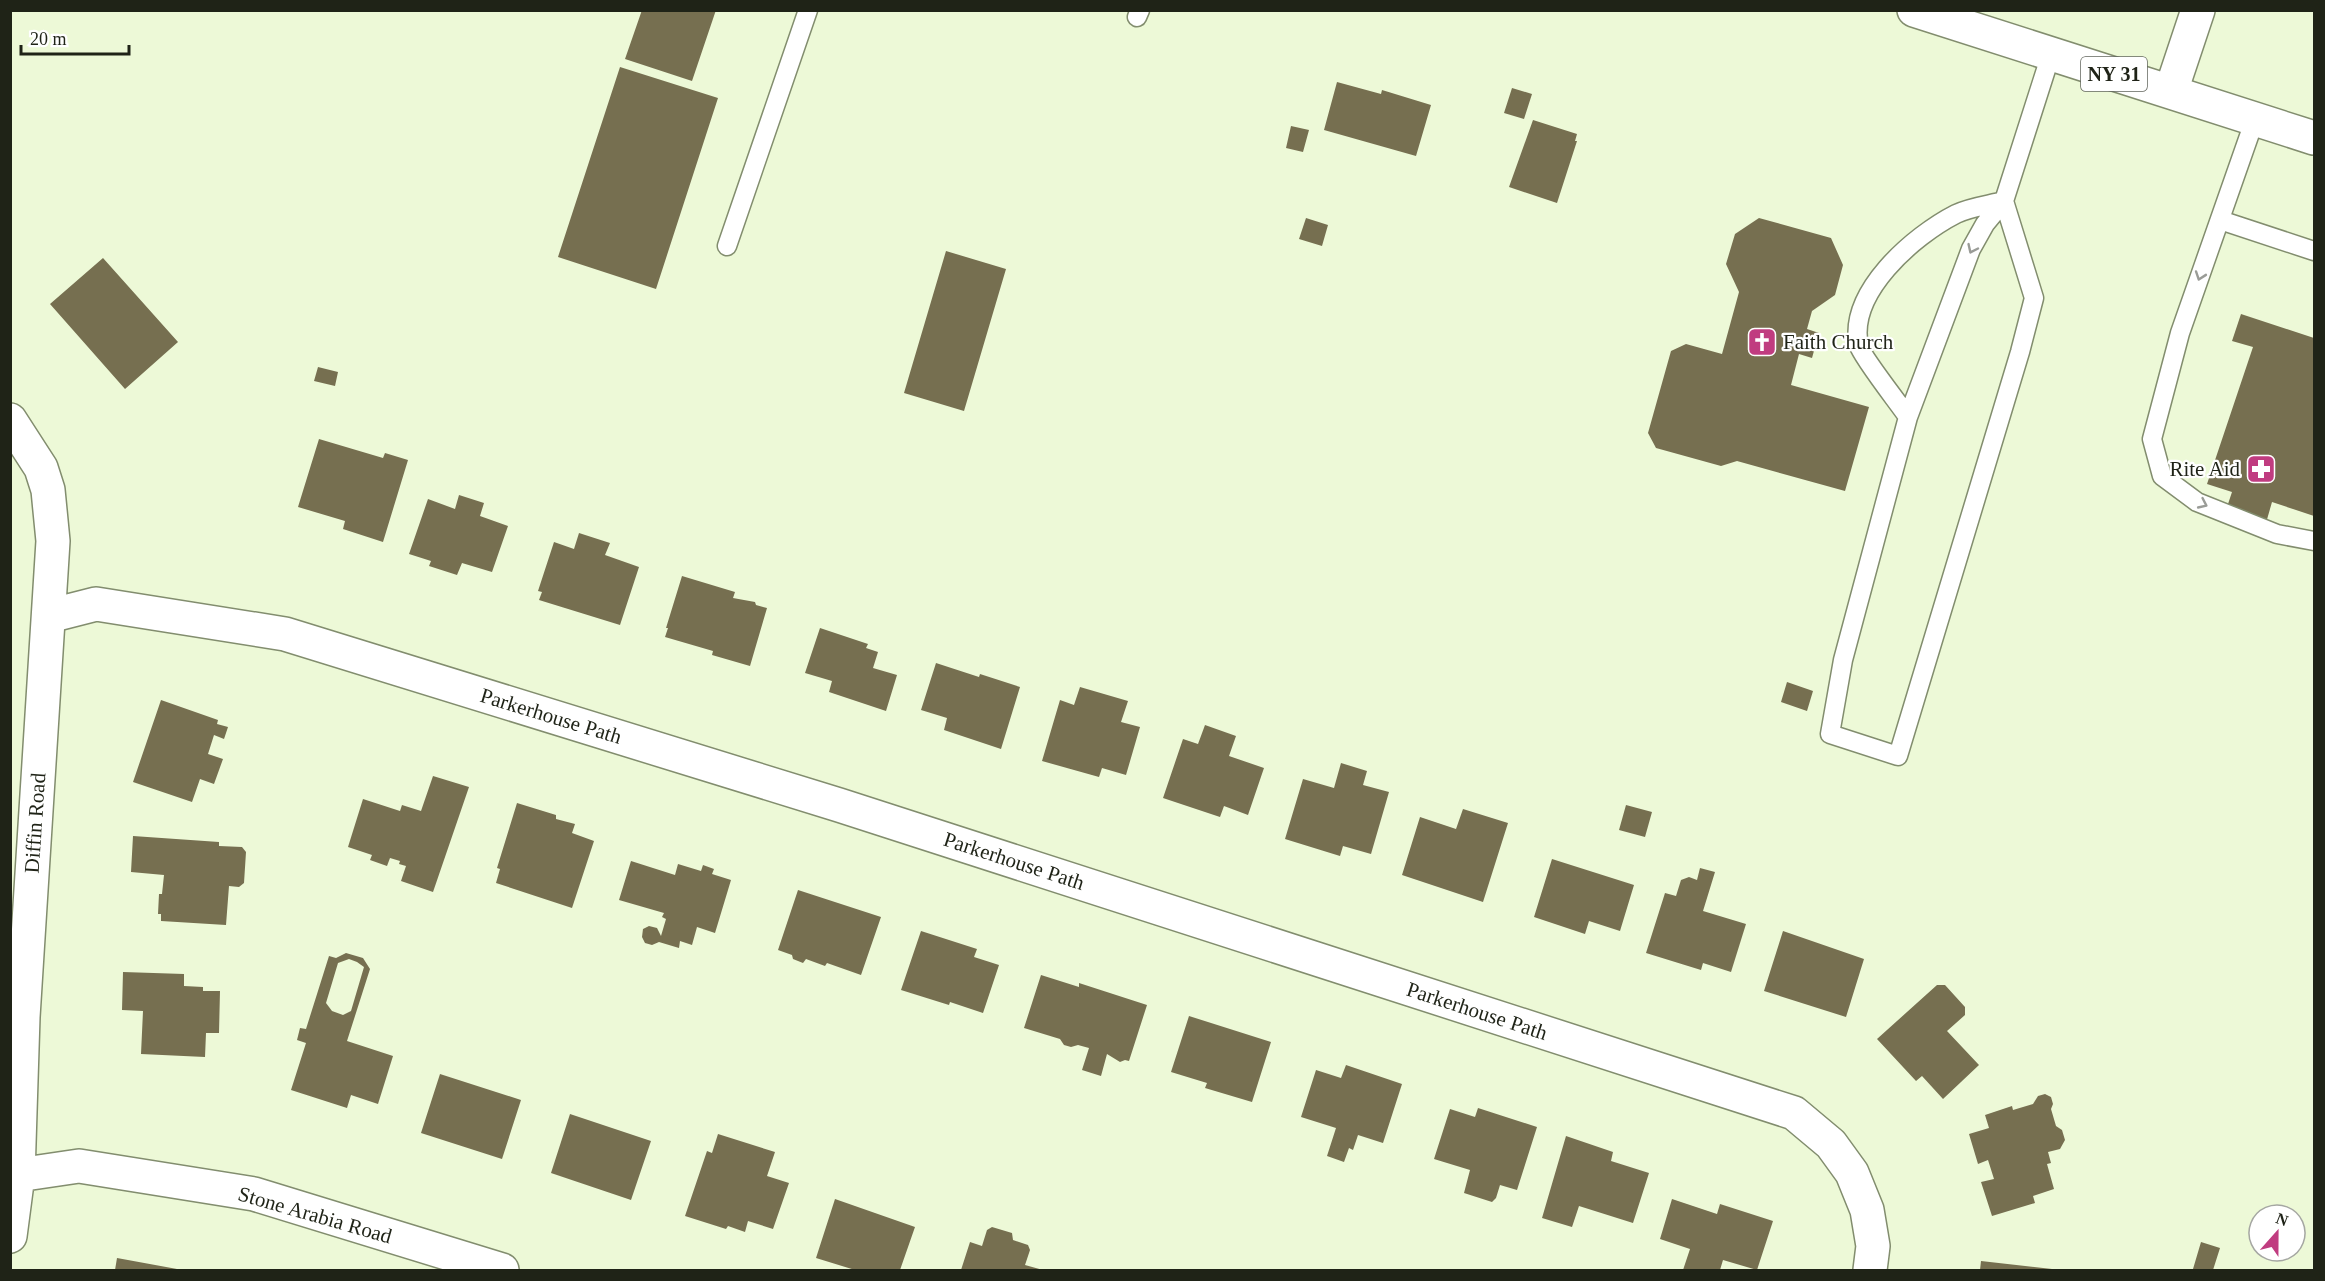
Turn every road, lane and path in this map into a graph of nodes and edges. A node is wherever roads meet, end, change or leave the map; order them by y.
1 (808, 10) edge
2 (1914, 10) edge
3 (2198, 10) edge
4 (2050, 54) junction
5 (2171, 92) junction
6 (2255, 118) junction
7 (2314, 138) edge
8 (2004, 201) junction
9 (2220, 220) junction
10 (727, 246) dead end
11 (2314, 251) edge
12 (1908, 417) junction
13 (10, 420) edge
14 (2314, 541) edge
15 (49, 616) junction
16 (18, 1174) junction
17 (10, 1236) edge
18 (502, 1270) edge
19 (1870, 1270) edge

1 - 10 lane
2 - 4 street, NY 31
3 - 5 street
4 - 5 street, NY 31
4 - 8 lane
5 - 6 street, NY 31
6 - 7 street, NY 31
6 - 9 lane
8 -> 12 lane
8 - 12 lane
8 - 12 lane
9 - 11 lane
9 -> 14 lane
13 - 15 street, Diffin Road
15 - 16 street, Diffin Road
15 - 19 street, Parkerhouse Path
16 - 17 street, Diffin Road
16 - 18 street, Stone Arabia Road

